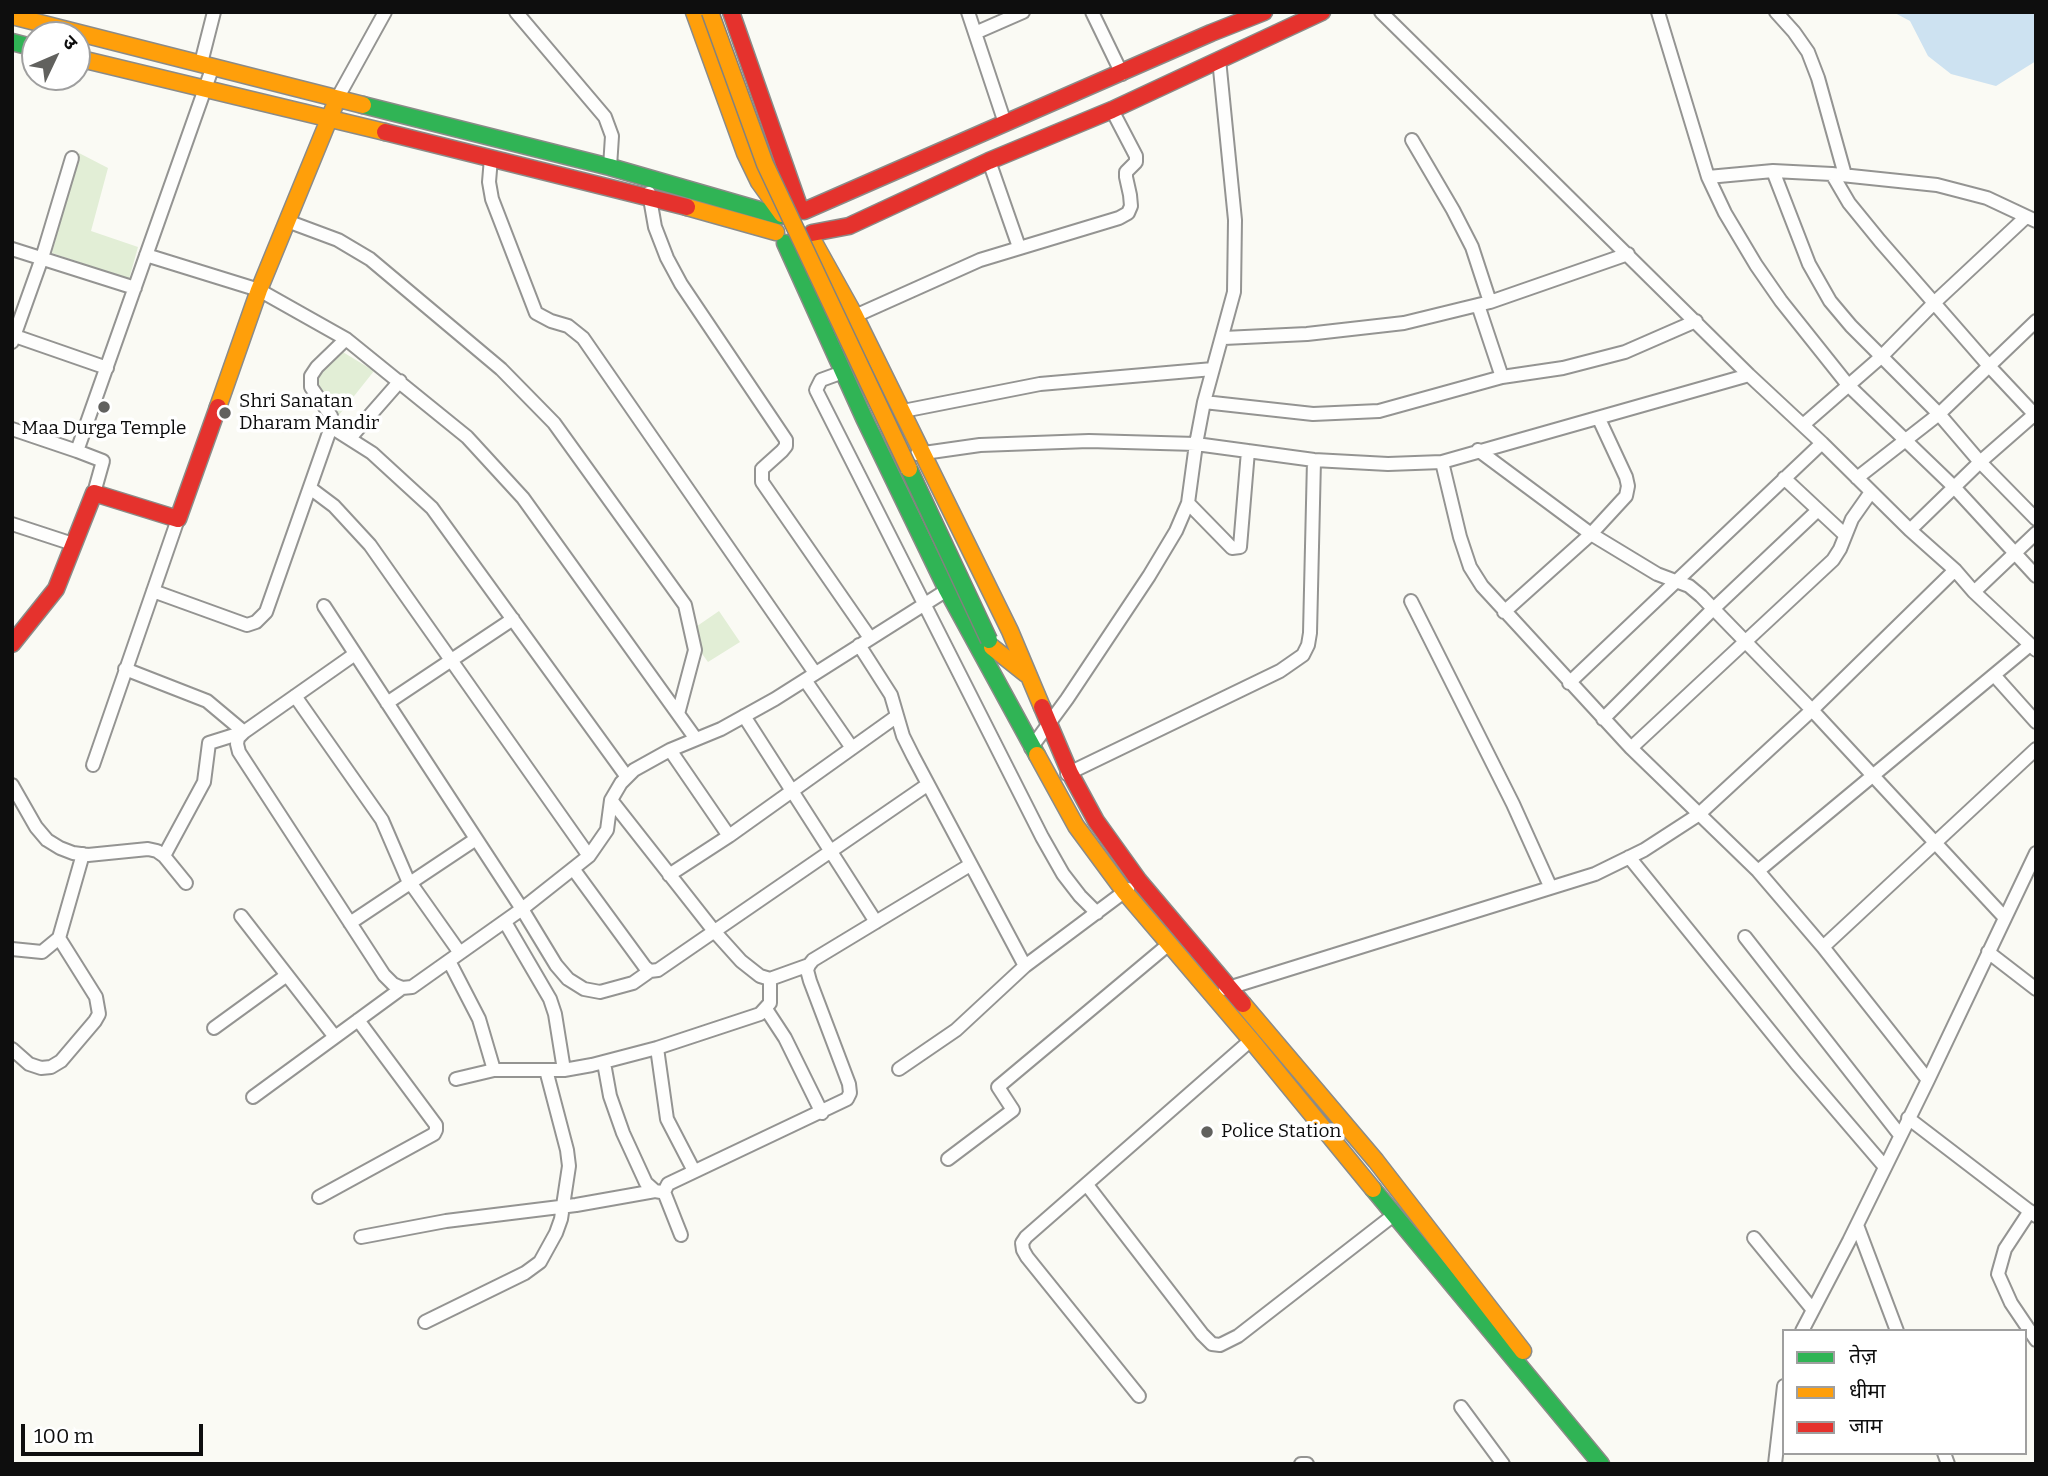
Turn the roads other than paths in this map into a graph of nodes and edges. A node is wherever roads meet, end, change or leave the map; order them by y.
1 (214, 12) edge
2 (385, 12) edge
3 (516, 12) edge
4 (694, 12) edge
5 (710, 12) edge
6 (731, 12) edge
7 (968, 12) edge
8 (1023, 12) edge
9 (1092, 12) edge
10 (1264, 12) edge
11 (1322, 12) edge
12 (1381, 12) edge
13 (1658, 12) edge
14 (1776, 12) edge
15 (12, 16) edge
16 (1237, 17) edge
17 (975, 33) junction
18 (1219, 59) junction
19 (91, 61) edge
20 (207, 64) junction
21 (1122, 74) junction
22 (206, 89) junction
23 (338, 97) junction
24 (1112, 110) junction
25 (329, 119) junction
26 (1005, 123) junction
27 (1412, 140) dead end
28 (72, 158) dead end
29 (491, 158) junction
30 (989, 161) junction
31 (610, 167) junction
32 (1773, 171) junction
33 (1839, 174) junction
34 (644, 175) junction
35 (1708, 177) junction
36 (649, 196) junction
37 (802, 210) junction
38 (2031, 219) edge
39 (287, 221) junction
40 (781, 226) junction
41 (811, 235) junction
42 (1019, 247) junction
43 (12, 249) edge
44 (1628, 254) junction
45 (146, 255) junction
46 (42, 258) junction
47 (135, 288) junction
48 (259, 290) junction
49 (1935, 302) junction
50 (1484, 303) junction
51 (855, 316) junction
52 (1696, 321) junction
53 (2036, 321) edge
54 (13, 337) edge
55 (1224, 338) junction
56 (346, 339) junction
57 (1881, 357) junction
58 (1990, 367) junction
59 (107, 368) junction
60 (1213, 369) junction
61 (843, 372) junction
62 (1749, 374) junction
63 (1502, 377) junction
64 (400, 381) junction
65 (1849, 385) junction
66 (1204, 402) junction
67 (903, 411) junction
68 (1939, 414) junction
69 (2035, 414) edge
70 (1599, 419) junction
71 (1803, 425) junction
72 (331, 427) junction
73 (12, 429) edge
74 (350, 438) junction
75 (1906, 439) junction
76 (1822, 443) junction
77 (1196, 444) junction
78 (1478, 450) junction
79 (77, 451) junction
80 (1248, 451) junction
81 (921, 453) junction
82 (883, 458) junction
83 (1314, 460) junction
84 (1442, 462) junction
85 (1980, 462) junction
86 (1784, 478) junction
87 (1857, 478) junction
88 (1954, 487) junction
89 (310, 488) junction
90 (1871, 492) junction
91 (94, 493) junction
92 (1188, 503) junction
93 (1818, 510) junction
94 (177, 519) junction
95 (2036, 519) edge
96 (12, 524) edge
97 (1910, 530) junction
98 (2036, 533) edge
99 (1591, 534) junction
100 (1844, 534) junction
101 (74, 544) junction
102 (2014, 554) junction
103 (1955, 569) junction
104 (2036, 576) edge
105 (1676, 581) junction
106 (947, 590) junction
107 (153, 591) junction
108 (1974, 592) junction
109 (1411, 601) dead end
110 (923, 604) junction
111 (324, 606) dead end
112 (1713, 609) junction
113 (1504, 612) junction
114 (513, 619) junction
115 (865, 641) junction
116 (991, 643) junction
117 (1744, 643) junction
118 (12, 645) edge
119 (2033, 647) edge
120 (355, 654) junction
121 (451, 660) junction
122 (125, 669) junction
123 (1994, 675) junction
124 (1030, 676) junction
125 (810, 677) junction
126 (1569, 683) junction
127 (1003, 695) junction
128 (295, 696) junction
129 (387, 703) junction
130 (1812, 710) junction
131 (678, 714) junction
132 (744, 716) junction
133 (897, 716) junction
134 (1603, 719) junction
135 (2036, 722) edge
136 (1050, 723) junction
137 (244, 732) junction
138 (696, 739) junction
139 (852, 748) junction
140 (1031, 748) junction
141 (1631, 748) junction
142 (2036, 749) edge
143 (670, 750) junction
144 (93, 765) dead end
145 (1070, 773) junction
146 (1873, 775) junction
147 (626, 777) junction
148 (1050, 783) junction
149 (12, 785) edge
150 (927, 785) junction
151 (793, 790) junction
152 (611, 800) junction
153 (1698, 815) junction
154 (729, 836) junction
155 (477, 839) junction
156 (1936, 843) junction
157 (832, 852) junction
158 (2036, 853) edge
159 (83, 855) junction
160 (164, 856) junction
161 (589, 856) junction
162 (1629, 857) junction
163 (970, 865) junction
164 (574, 870) junction
165 (1758, 871) junction
166 (669, 875) junction
167 (1139, 881) junction
168 (186, 883) dead end
169 (411, 883) junction
170 (1550, 887) junction
171 (1124, 891) junction
172 (522, 909) junction
173 (1097, 913) junction
174 (241, 916) dead end
175 (2005, 918) junction
176 (505, 922) junction
177 (876, 922) junction
178 (350, 923) junction
179 (714, 931) junction
180 (1745, 937) dead end
181 (60, 938) junction
182 (1169, 944) junction
183 (1823, 947) junction
184 (12, 949) edge
185 (1989, 952) junction
186 (455, 957) junction
187 (808, 965) junction
188 (1025, 966) junction
189 (650, 971) junction
190 (286, 975) junction
191 (770, 979) junction
192 (402, 988) junction
193 (1228, 988) junction
194 (2036, 989) edge
195 (1211, 994) junction
196 (766, 1009) junction
197 (358, 1020) junction
198 (214, 1028) dead end
199 (335, 1037) junction
200 (1251, 1040) junction
201 (657, 1048) junction
202 (12, 1049) edge
203 (604, 1063) junction
204 (899, 1069) dead end
205 (494, 1070) junction
206 (546, 1070) junction
207 (564, 1070) junction
208 (1305, 1078) junction
209 (456, 1079) dead end
210 (1928, 1080) junction
211 (1292, 1089) junction
212 (253, 1097) dead end
213 (822, 1113) junction
214 (1908, 1118) junction
215 (1900, 1135) junction
216 (947, 1159) dead end
217 (1885, 1167) junction
218 (694, 1171) junction
219 (1087, 1185) junction
220 (660, 1192) junction
221 (319, 1197) dead end
222 (563, 1207) junction
223 (1395, 1214) junction
224 (2033, 1214) edge
225 (1857, 1225) junction
226 (681, 1235) dead end
227 (361, 1237) dead end
228 (1754, 1238) dead end
229 (1813, 1310) junction
230 (425, 1322) dead end
231 (1803, 1329) edge
232 (1896, 1329) edge
233 (2036, 1340) edge
234 (1139, 1396) dead end
235 (1782, 1402) edge
236 (1461, 1407) dead end
237 (1301, 1464) edge
238 (1307, 1464) edge
239 (1503, 1464) edge
240 (1601, 1464) edge
241 (1616, 1464) edge
242 (1774, 1464) edge

1 - 20 street
2 - 23 street
3 - 31 street
4 - 40 main road
5 - 116 main road, bridge
6 - 37 main road
7 - 17 street
8 - 17 street
9 - 21 street
10 - 16 main road
11 - 18 main road
12 - 44 street
13 - 35 street
14 - 33 street
15 - 20 main road
16 - 21 main road
17 - 26 street
18 - 24 main road
18 - 55 street
19 - 22 main road
20 - 22 street
20 - 23 main road
21 - 26 main road
22 - 25 main road
22 - 45 street
23 - 25 main road
23 - 31 main road
24 - 30 main road
24 - 42 street
25 - 29 main road
25 - 39 main road
26 - 37 main road
27 - 50 street
28 - 46 street
29 - 36 main road
29 - 125 street
30 - 41 main road
30 - 42 street
31 - 34 main road
32 - 33 street
32 - 35 street
32 - 57 street
33 - 38 street
33 - 49 street
34 - 36 street
34 - 40 main road
35 - 65 street
36 - 40 main road
36 - 115 street
37 - 40 main road
37 - 41 main road
38 - 49 street
39 - 48 main road
39 - 131 street
40 - 41 main road
40 - 61 main road
41 - 51 main road
42 - 51 street
43 - 46 street
44 - 50 street
44 - 52 street
45 - 47 street
45 - 48 street
46 - 47 street
46 - 54 street
47 - 59 street
48 - 56 street
48 - 94 main road
49 - 57 street
49 - 58 street
50 - 55 street
50 - 63 street
51 - 67 main road
52 - 62 street
52 - 63 street
53 - 58 street
54 - 59 street
55 - 60 street
56 - 64 street
56 - 72 street
57 - 65 street
57 - 68 street
58 - 68 street
58 - 69 street
59 - 79 street
60 - 66 street
60 - 67 street
61 - 82 main road
61 - 110 street
62 - 70 street
62 - 71 street
63 - 66 street
64 - 74 street
64 - 131 street
65 - 71 street
65 - 75 street
66 - 77 street
67 - 81 main road
68 - 75 street
68 - 85 street
69 - 85 street
70 - 78 street
70 - 99 street
71 - 76 street
72 - 74 street
72 - 89 street
73 - 79 street
74 - 114 street
75 - 87 street
75 - 88 street
76 - 86 street
76 - 87 street
77 - 80 street
77 - 81 street
77 - 92 street
78 - 84 street
78 - 99 street
79 - 91 street
80 - 83 street
80 - 92 street
81 - 82 street
81 - 124 main road
82 - 106 main road
83 - 84 street
83 - 145 street
84 - 113 street
85 - 88 street
85 - 95 street
86 - 93 street
86 - 105 street
87 - 90 street
88 - 97 street
88 - 102 street
89 - 107 street
89 - 121 street
90 - 97 street
90 - 100 street
91 - 94 main road
91 - 101 main road
92 - 136 street
93 - 100 street
93 - 112 street
94 - 107 street
96 - 101 street
97 - 103 street
98 - 102 street
99 - 105 street
99 - 113 street
100 - 117 street
101 - 118 main road
102 - 104 street
102 - 108 street
103 - 108 street
103 - 130 street
105 - 112 street
105 - 126 street
106 - 110 street
106 - 127 main road
107 - 122 street
108 - 119 street
109 - 170 street
110 - 115 street
110 - 173 street
111 - 120 street
112 - 117 street
112 - 134 street
113 - 126 street
114 - 121 street
114 - 147 street
115 - 125 street
115 - 133 street
116 - 124 main road
116 - 127 main road
117 - 130 street
117 - 141 street
119 - 123 street
120 - 128 street
120 - 129 street
121 - 129 street
121 - 161 street
122 - 137 street
122 - 144 street
123 - 135 street
123 - 146 street
124 - 136 main road
125 - 132 street
125 - 139 street
126 - 134 street
127 - 140 main road
128 - 137 street
128 - 169 street
129 - 155 street
130 - 146 street
130 - 153 street
131 - 138 street
132 - 138 street
132 - 151 street
133 - 139 street
133 - 150 street
134 - 141 street
136 - 140 street
136 - 145 main road
137 - 160 street
137 - 178 street
138 - 143 street
139 - 151 street
140 - 148 main road
141 - 153 street
142 - 156 street
143 - 147 street
143 - 154 street
145 - 148 street
145 - 167 main road
146 - 156 street
146 - 165 street
147 - 152 street
148 - 171 main road
149 - 159 street
150 - 157 street
150 - 163 street
151 - 154 street
151 - 157 street
152 - 161 street
152 - 166 street
153 - 162 street
153 - 165 street
154 - 166 street
155 - 169 street
155 - 172 street
156 - 175 street
156 - 183 street
157 - 177 street
157 - 179 street
158 - 175 street
159 - 160 street
159 - 181 street
160 - 168 street
161 - 164 street
162 - 170 street
162 - 217 street
163 - 177 street
163 - 188 street
164 - 172 street
164 - 189 street
165 - 183 street
166 - 179 street
167 - 171 street
167 - 193 main road
169 - 178 street
169 - 186 street
170 - 193 street
171 - 173 street
171 - 182 main road
172 - 176 street
172 - 189 street
173 - 188 street
174 - 190 street
175 - 185 street
176 - 186 street
176 - 207 street
177 - 187 street
178 - 192 street
179 - 189 street
179 - 191 street
180 - 215 street
181 - 184 street
181 - 202 street
182 - 195 main road
182 - 216 street
183 - 210 street
185 - 194 street
185 - 210 street
186 - 192 street
186 - 205 street
187 - 191 street
187 - 213 street
188 - 204 street
190 - 198 street
190 - 199 street
191 - 196 street
192 - 197 street
193 - 195 street
193 - 208 main road
195 - 200 main road
196 - 201 street
196 - 213 street
197 - 199 street
197 - 221 street
199 - 212 street
200 - 211 main road
200 - 219 street
201 - 203 street
201 - 218 street
203 - 207 street
203 - 220 street
205 - 206 street
205 - 209 street
206 - 207 street
206 - 222 street
208 - 211 main road
208 - 241 main road
210 - 214 street
211 - 223 main road
213 - 218 street
214 - 215 street
214 - 224 street
215 - 217 street
217 - 225 street
218 - 220 street
219 - 223 street
219 - 234 street
220 - 222 street
220 - 226 street
222 - 227 street
222 - 230 street
223 - 240 main road
224 - 233 street
225 - 229 street
225 - 232 street
228 - 229 street
229 - 231 street
235 - 242 street
236 - 239 street
237 - 238 street

